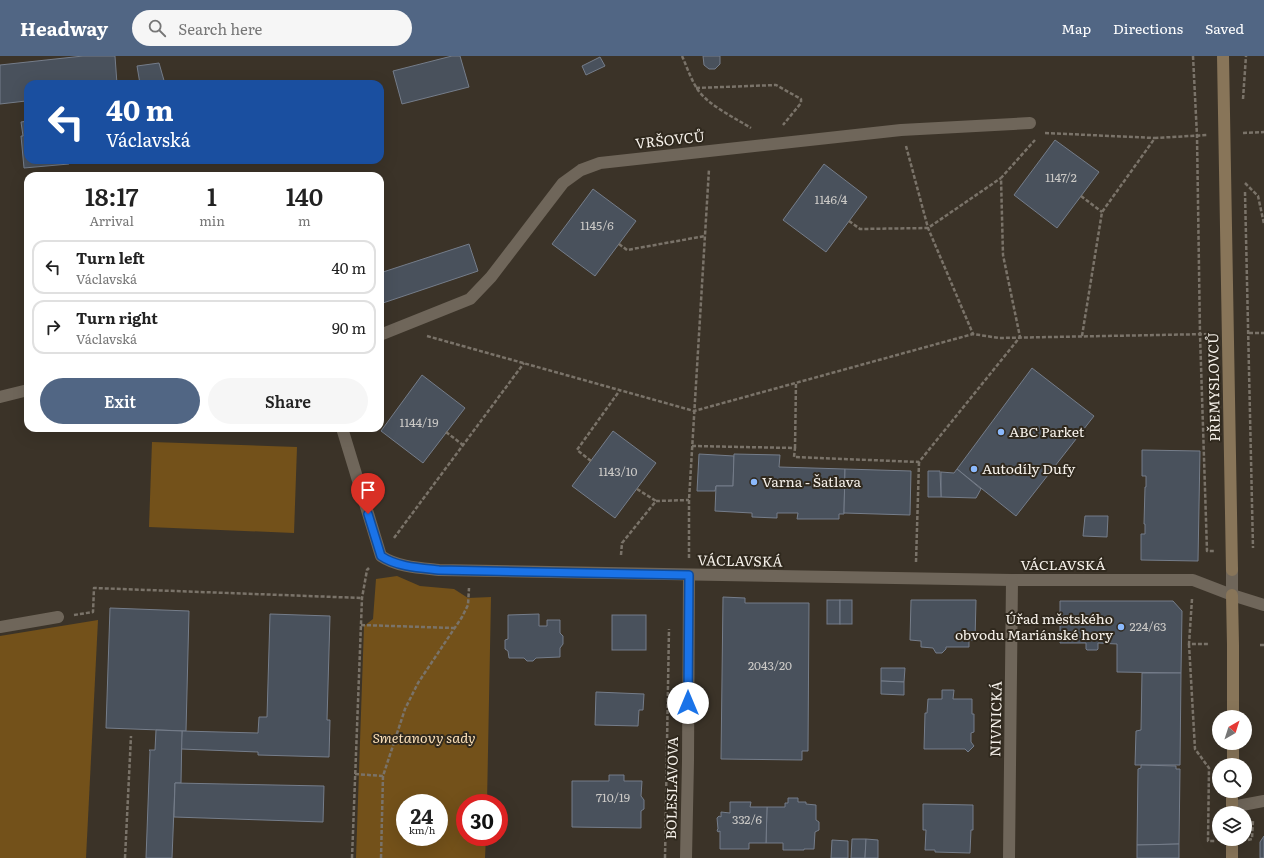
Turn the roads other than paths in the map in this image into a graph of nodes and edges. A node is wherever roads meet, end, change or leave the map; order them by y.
1 (1223, 56) edge
2 (1030, 123) dead end
3 (384, 333) edge
4 (24, 391) edge
5 (0, 397) edge
6 (343, 432) edge
7 (689, 575) junction
8 (1012, 580) junction
9 (1232, 595) junction
10 (1264, 605) edge
11 (58, 617) road end
12 (0, 627) edge
13 (1233, 710) edge
14 (1259, 803) edge
15 (1247, 806) edge
16 (1232, 846) edge
17 (686, 858) edge
18 (1009, 858) edge
19 (1232, 858) edge

1 - 9 street, PŘEMYSLOVCŮ
2 - 3 street, VRŠOVCŮ
4 - 5 street
6 - 7 street, VÁCLAVSKÁ
7 - 8 street, VÁCLAVSKÁ
7 - 17 street, BOLESLAVOVA
8 - 9 street, VÁCLAVSKÁ
8 - 18 street, NIVNICKÁ
9 - 10 street, VÁCLAVSKÁ
9 - 13 street, PŘEMYSLOVCŮ
11 - 12 street
14 - 15 street
16 - 19 street

